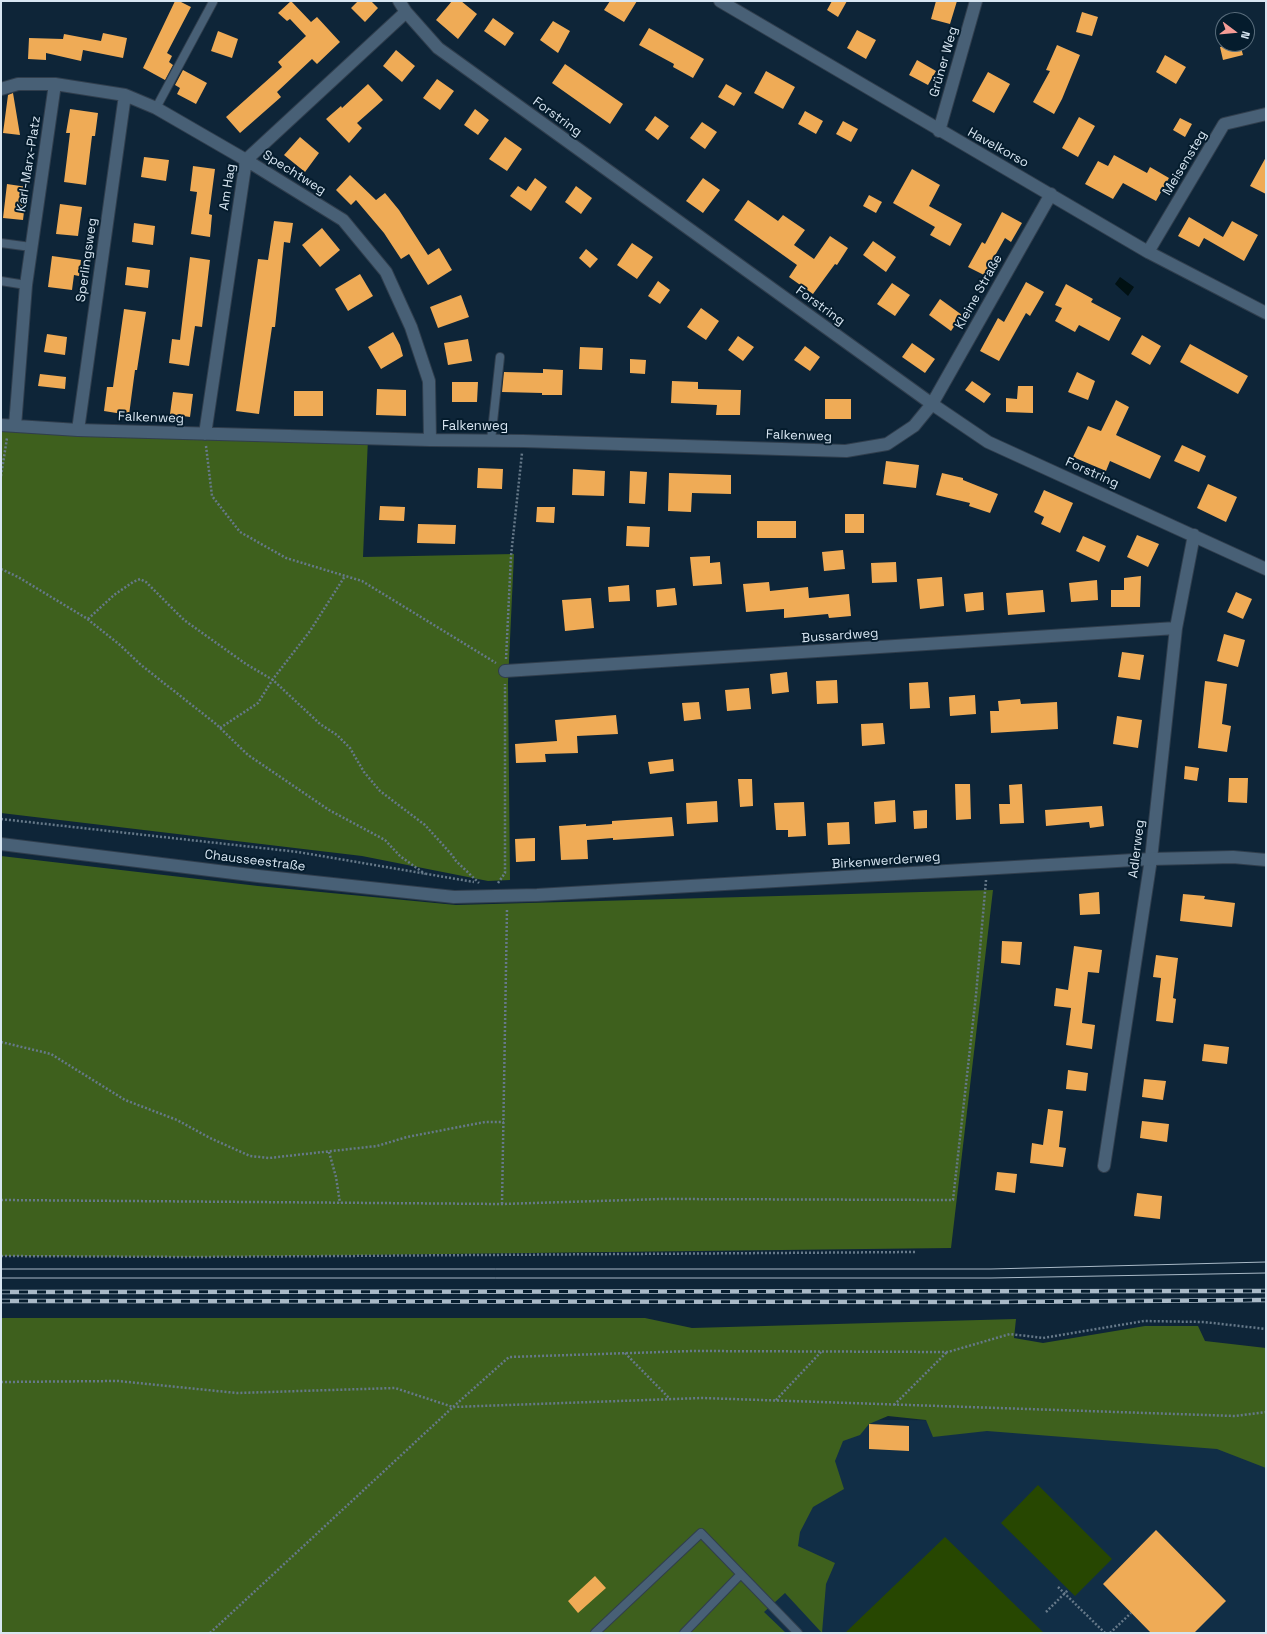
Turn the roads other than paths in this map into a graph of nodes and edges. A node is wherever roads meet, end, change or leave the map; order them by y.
1 (399, 1) edge
2 (720, 1) edge
3 (976, 1) edge
4 (213, 2) dead end
5 (406, 12) junction
6 (55, 84) junction
7 (1, 88) edge
8 (125, 95) junction
9 (156, 108) junction
10 (1266, 114) edge
11 (939, 131) junction
12 (246, 160) junction
13 (1051, 194) junction
14 (1, 243) edge
15 (31, 247) junction
16 (1148, 252) junction
17 (1, 281) edge
18 (26, 285) junction
19 (1266, 313) edge
20 (500, 357) dead end
21 (932, 404) junction
22 (8, 425) edge
23 (78, 430) junction
24 (205, 434) junction
25 (430, 440) junction
26 (491, 440) junction
27 (1194, 535) junction
28 (1266, 569) edge
29 (1176, 628) junction
30 (505, 671) road end
31 (1, 844) edge
32 (1151, 860) junction
33 (1266, 860) edge
34 (507, 896) joint
35 (1104, 1166) dead end
36 (740, 1576) dead end
37 (595, 1633) edge
38 (684, 1633) edge
39 (798, 1633) edge

1 - 5 street, Forstring
2 - 11 street, Havelkorso
3 - 11 street, Grüner Weg
4 - 9 lane
5 - 12 street, Am Hag
5 - 21 street, Forstring
6 - 7 street, Spechtweg
6 - 8 street, Spechtweg
6 - 15 street, Karl-Marx-Platz
8 - 9 street, Spechtweg
8 - 23 street, Sperlingsweg
9 - 12 street, Spechtweg
10 - 16 street, Meisensteg
11 - 13 street, Havelkorso
12 - 24 street, Am Hag
12 - 25 street, Spechtweg
13 - 16 street, Havelkorso
13 - 21 street, Kleine Straße
14 - 15 lane
15 - 18 street, Karl-Marx-Platz
16 - 19 street, Havelkorso
17 - 18 lane
18 - 22 street, Karl-Marx-Platz
20 - 26 lane
21 - 26 street, Falkenweg
21 - 27 street, Forstring
22 - 23 street, Falkenweg
23 - 24 street, Falkenweg
24 - 25 street, Falkenweg
25 - 26 street, Falkenweg
27 - 28 street, Forstring
27 - 29 street, Adlerweg
29 - 30 street, Bussardweg
29 - 32 street, Adlerweg
31 - 34 street, Chausseestraße
32 - 33 street, Birkenwerderweg
32 - 34 street, Birkenwerderweg
32 - 35 street, Adlerweg
36 - 38 lane
37 - 39 lane

